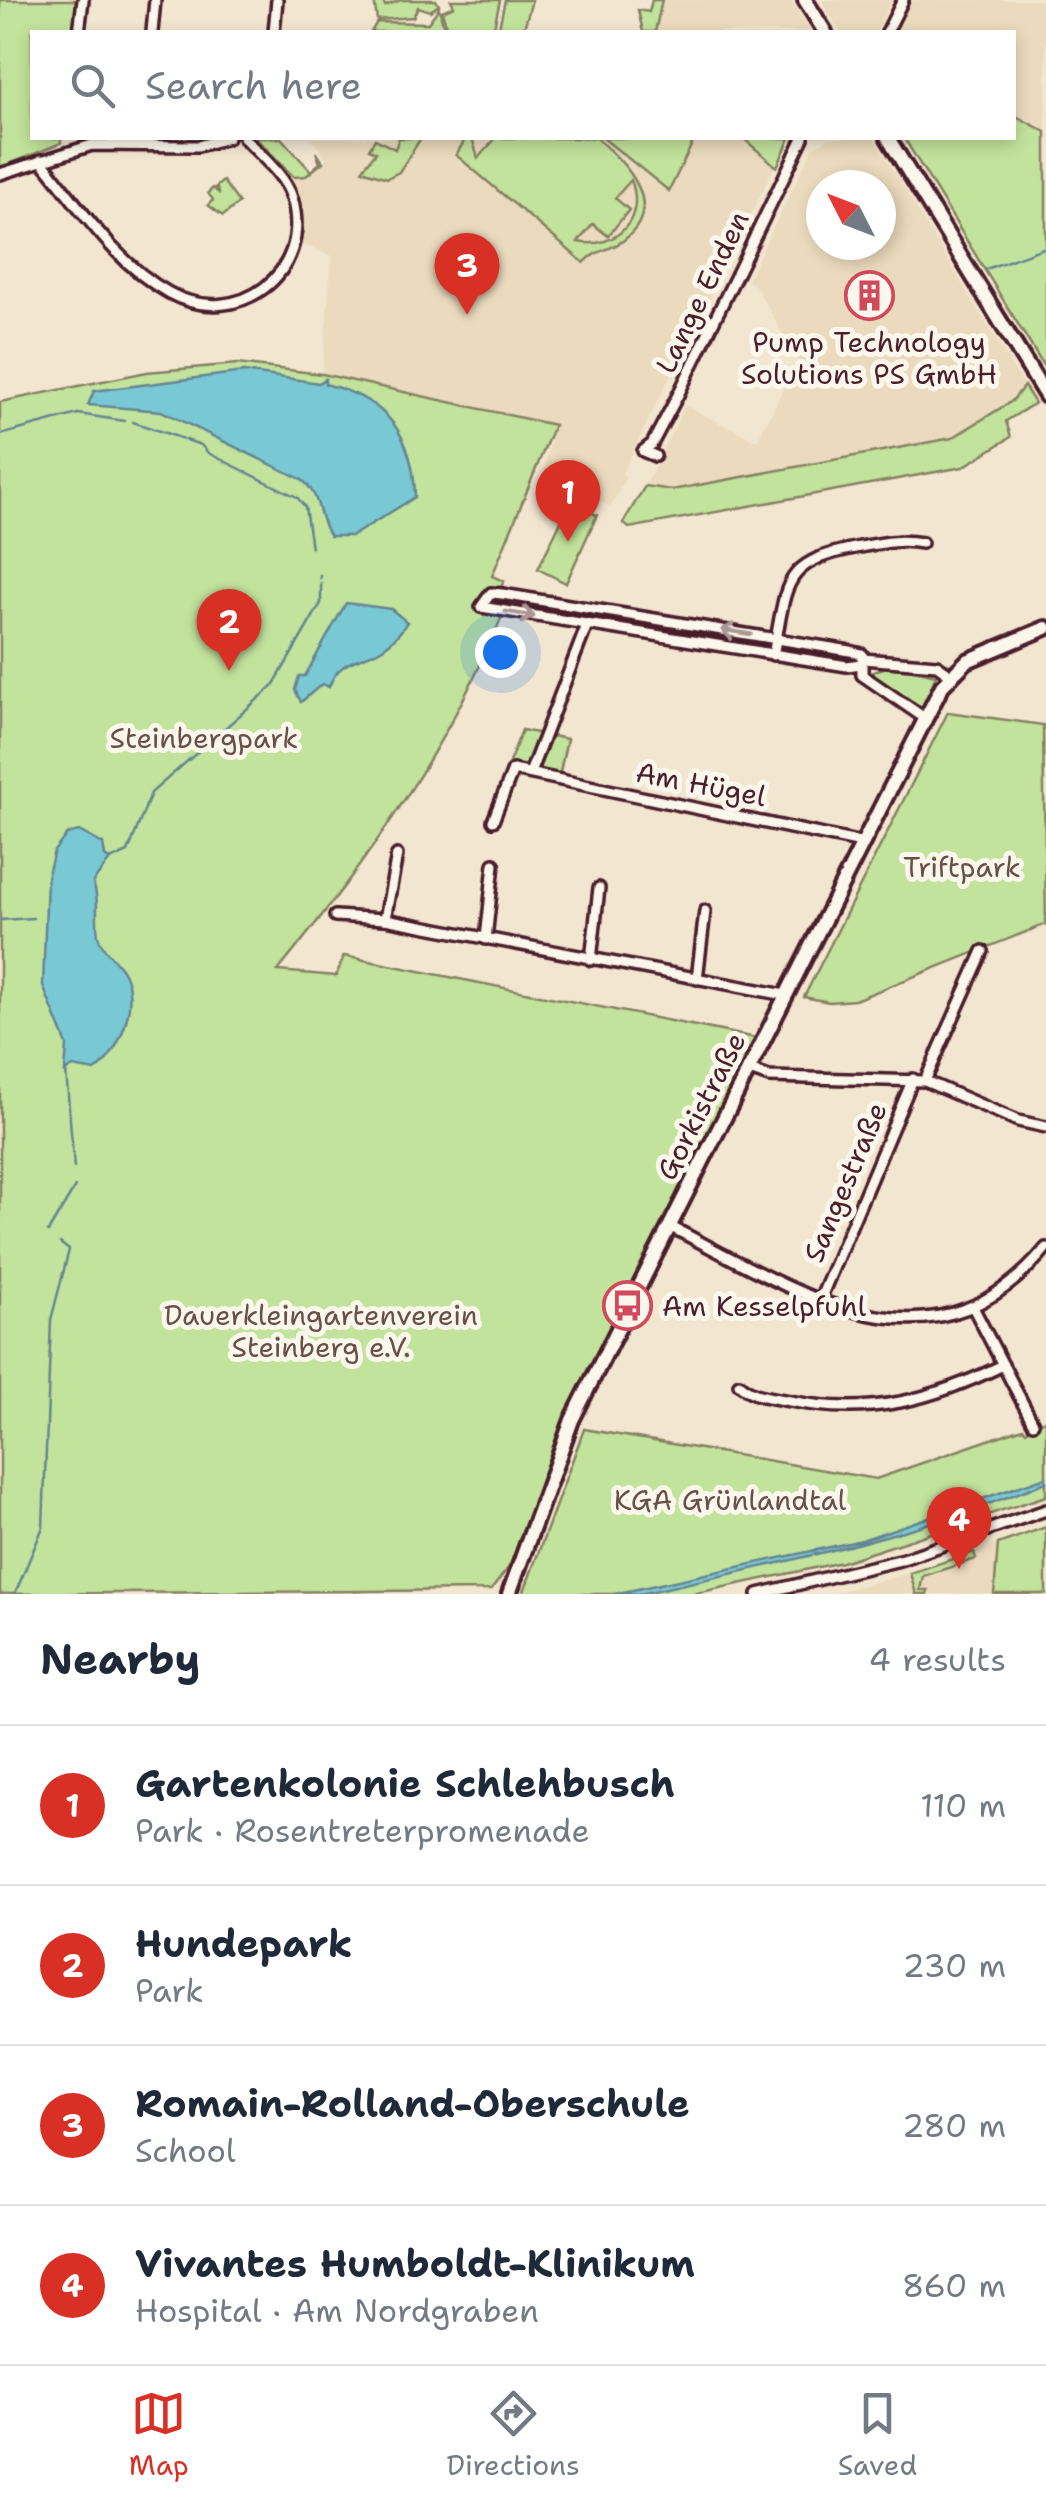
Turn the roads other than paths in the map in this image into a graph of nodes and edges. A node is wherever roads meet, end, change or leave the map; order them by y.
1 (83, 0) edge
2 (155, 0) edge
3 (278, 0) edge
4 (805, 0) edge
5 (903, 0) edge
6 (78, 30) edge
7 (152, 30) edge
8 (274, 30) edge
9 (824, 30) edge
10 (888, 30) edge
11 (66, 140) edge
12 (246, 140) edge
13 (801, 140) edge
14 (889, 140) edge
15 (198, 142) edge
16 (64, 152) junction
17 (41, 160) junction
18 (0, 174) edge
19 (1046, 396) edge
20 (655, 456) dead end
21 (922, 544) dead end
22 (603, 611) junction
23 (588, 625) junction
24 (600, 627) junction
25 (1046, 628) edge
26 (776, 638) junction
27 (773, 655) junction
28 (862, 661) junction
29 (950, 675) junction
30 (926, 719) junction
31 (530, 773) junction
32 (493, 821) dead end
33 (862, 842) junction
34 (397, 856) dead end
35 (494, 864) dead end
36 (599, 888) dead end
37 (705, 911) dead end
38 (335, 916) dead end
39 (384, 919) junction
40 (486, 939) junction
41 (983, 952) dead end
42 (591, 960) junction
43 (697, 979) junction
44 (786, 995) junction
45 (748, 1069) junction
46 (913, 1080) junction
47 (925, 1081) junction
48 (1046, 1127) edge
49 (668, 1225) junction
50 (1046, 1248) edge
51 (819, 1302) junction
52 (974, 1309) junction
53 (1002, 1365) junction
54 (739, 1384) dead end
55 (1033, 1423) dead end
56 (1046, 1510) edge
57 (519, 1571) junction
58 (501, 1594) edge
59 (509, 1594) edge
60 (758, 1594) edge

1 - 6 street
2 - 7 street
3 - 8 street
4 - 9 main road
5 - 10 street
11 - 16 street
12 - 17 street
13 - 20 street, Lange Enden
14 - 19 main road
15 - 16 street
16 - 17 street
17 - 18 street
21 - 26 street
22 -> 23 street
22 - 24 street
26 -> 22 street
23 - 24 street
23 - 31 street
24 - 27 street
25 - 29 main road
26 - 27 street
26 - 28 street
27 - 28 street
28 - 29 street
28 - 30 street
29 - 30 main road, Gorkistraße
30 - 33 main road, Gorkistraße
31 - 32 street
31 - 33 street, Am Hügel
33 - 44 main road, Gorkistraße
34 - 39 street
35 - 40 street
36 - 42 street
37 - 43 street
38 - 39 street
39 - 40 street
40 - 42 street
41 - 47 street
42 - 43 street
43 - 44 street
44 - 45 main road, Gorkistraße
45 - 46 street
45 - 49 main road, Gorkistraße
46 - 47 street
46 - 51 street, Sangestraße
47 - 48 street
49 - 51 street
49 - 57 main road, Gorkistraße
50 - 52 street
51 - 52 street
52 - 53 street
53 - 54 street
53 - 55 street
56 - 60 street
57 - 58 main road, Gorkistraße
57 - 59 main road, Gorkistraße

